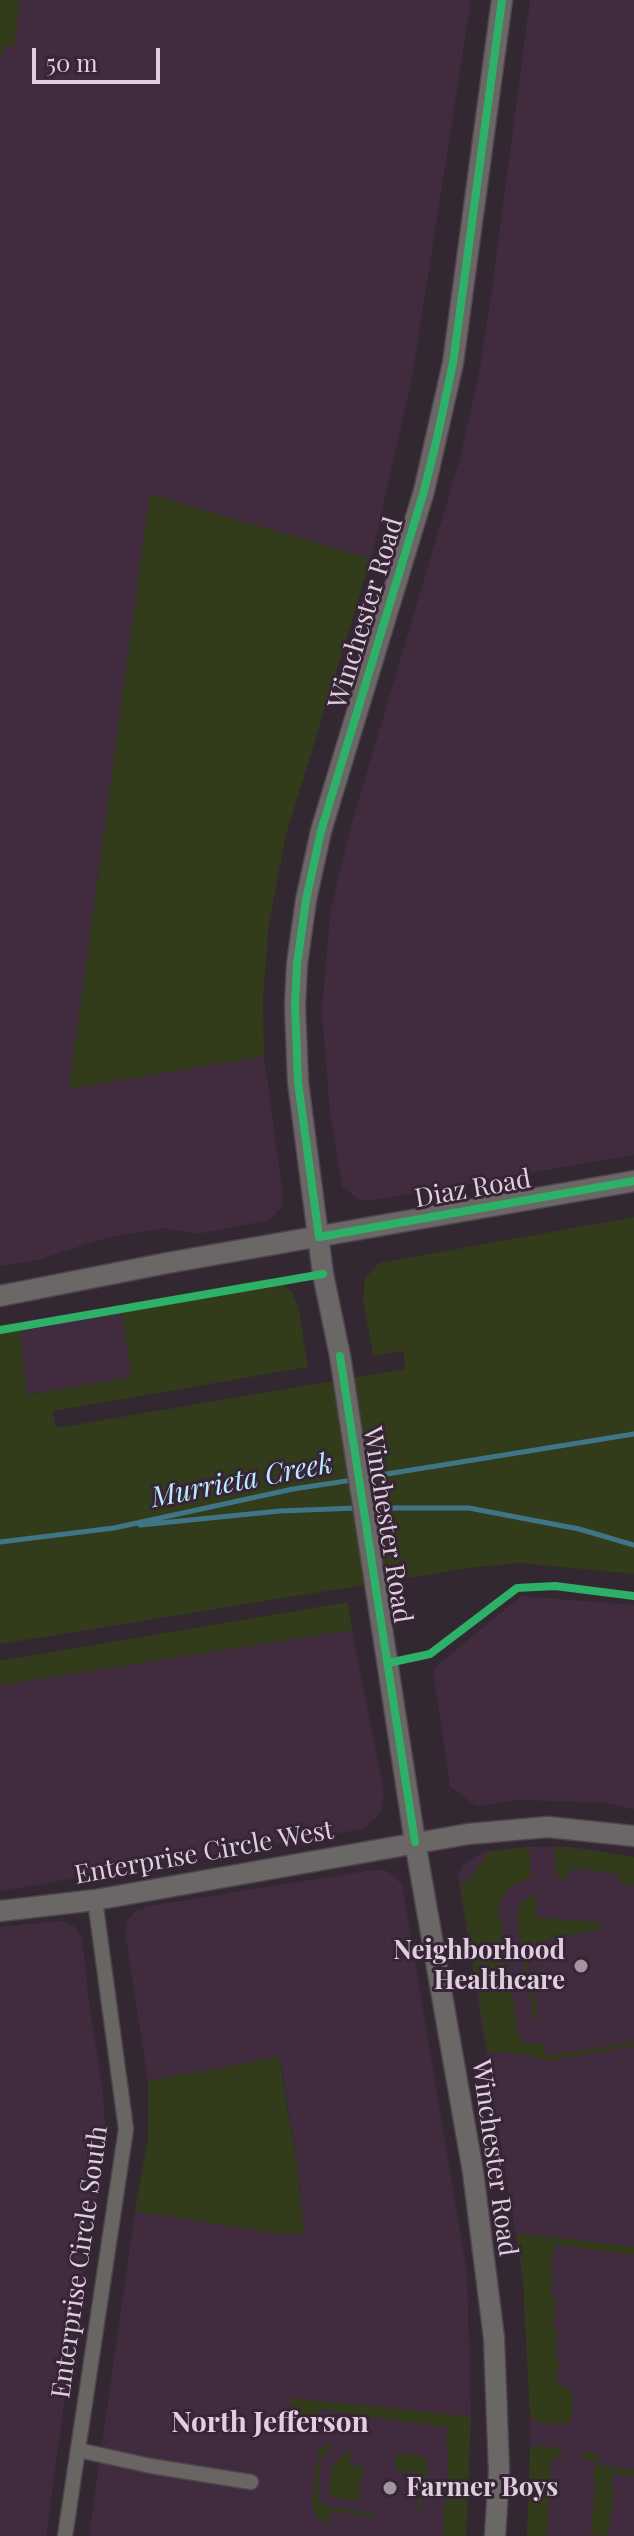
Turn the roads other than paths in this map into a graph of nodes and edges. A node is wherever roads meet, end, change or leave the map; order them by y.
1 (502, 0) edge
2 (634, 1181) edge
3 (319, 1237) junction
4 (0, 1296) edge
5 (634, 1836) edge
6 (415, 1842) junction
7 (95, 1900) junction
8 (0, 1911) edge
9 (78, 2450) junction
10 (251, 2482) dead end
11 (65, 2536) edge
12 (495, 2536) edge

1 - 3 street, Winchester Road
2 - 3 street, Diaz Road
3 - 4 street, Diaz Road
3 - 6 street, Winchester Road
5 - 6 street, Enterprise Circle West
6 - 7 street, Enterprise Circle West
6 - 12 street, Winchester Road
7 - 8 street, Enterprise Circle West
7 - 9 street, Enterprise Circle South
9 - 10 street
9 - 11 street, Enterprise Circle South

